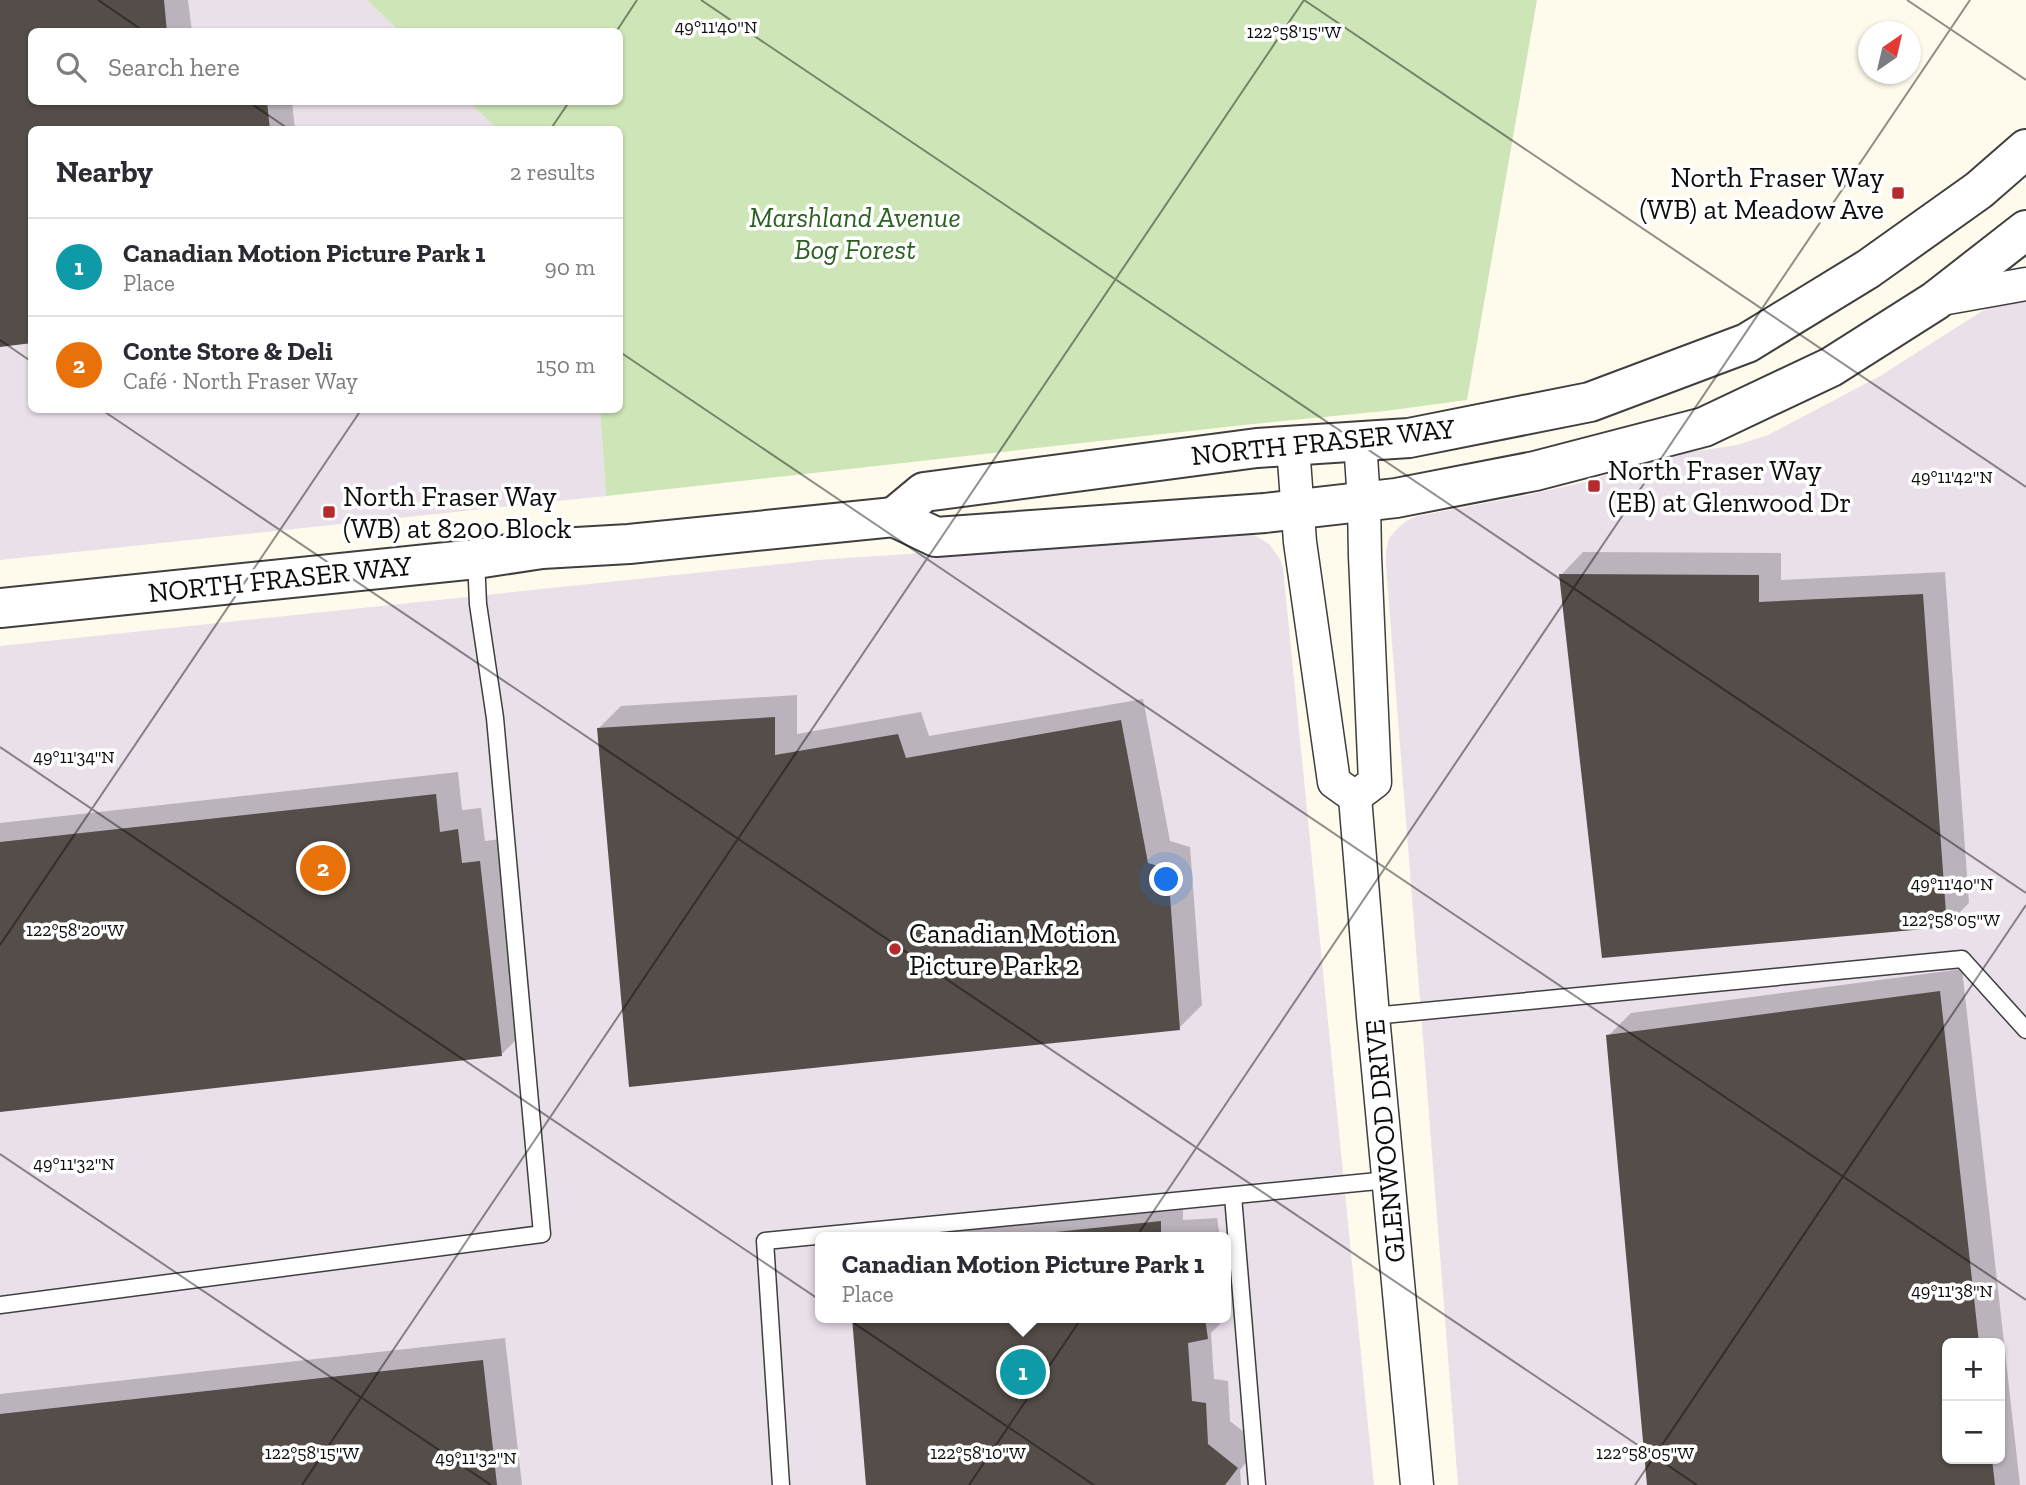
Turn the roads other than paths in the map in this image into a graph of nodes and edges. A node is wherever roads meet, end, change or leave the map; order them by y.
1 (2023, 157) edge
2 (2026, 230) edge
3 (2026, 284) edge
4 (1935, 301) junction
5 (1360, 441) junction
6 (1293, 446) junction
7 (1364, 502) junction
8 (1298, 510) junction
9 (894, 517) junction
10 (476, 559) junction
11 (0, 608) edge
12 (1355, 797) junction
13 (1373, 1016) junction
14 (2026, 1030) edge
15 (1388, 1180) junction
16 (1233, 1196) junction
17 (859, 1232) edge
18 (815, 1236) edge
19 (0, 1305) edge
20 (781, 1485) edge
21 (1256, 1485) edge
22 (1417, 1485) edge

1 - 5 street, NORTH FRASER WAY
2 - 4 street, NORTH FRASER WAY
3 - 4 street
4 - 7 street, NORTH FRASER WAY
5 - 6 street, NORTH FRASER WAY
5 - 7 street
6 - 8 street
6 - 9 street, NORTH FRASER WAY
7 - 8 street, NORTH FRASER WAY
7 - 12 street
8 - 9 street, NORTH FRASER WAY
8 - 12 street
9 - 10 street, NORTH FRASER WAY
10 - 11 street, NORTH FRASER WAY
10 - 19 lane
12 - 13 street, GLENWOOD DRIVE
13 - 14 lane
13 - 15 street, GLENWOOD DRIVE
15 - 16 lane
15 - 22 street, GLENWOOD DRIVE
16 - 17 lane
16 - 21 lane
18 - 20 lane

